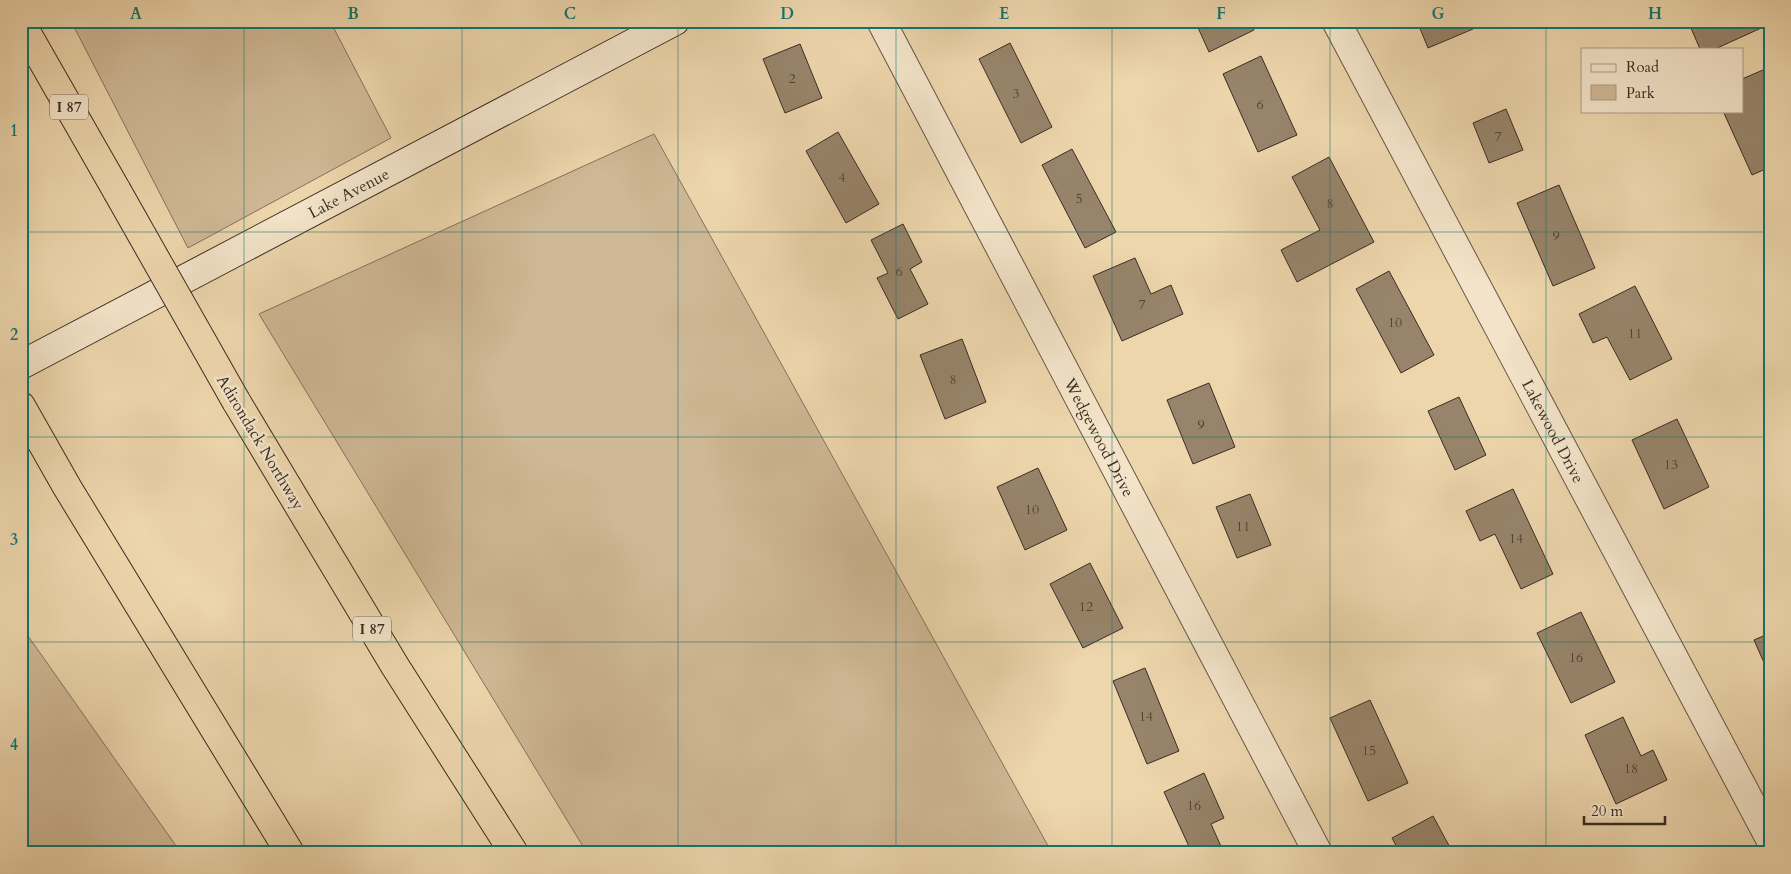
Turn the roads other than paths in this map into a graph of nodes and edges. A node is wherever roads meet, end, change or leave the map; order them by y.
1 (675, 21) edge
2 (881, 21) edge
3 (1336, 21) edge
4 (21, 22) edge
5 (21, 364) edge
6 (21, 406) edge
7 (1770, 840) edge
8 (290, 853) edge
9 (514, 853) edge
10 (1318, 853) edge

1 - 5 street, Lake Avenue
2 - 10 street, Wedgewood Drive
3 - 7 street, Lakewood Drive
4 - 9 highway, Adirondack Northway / I 87, bridge
6 - 8 highway

